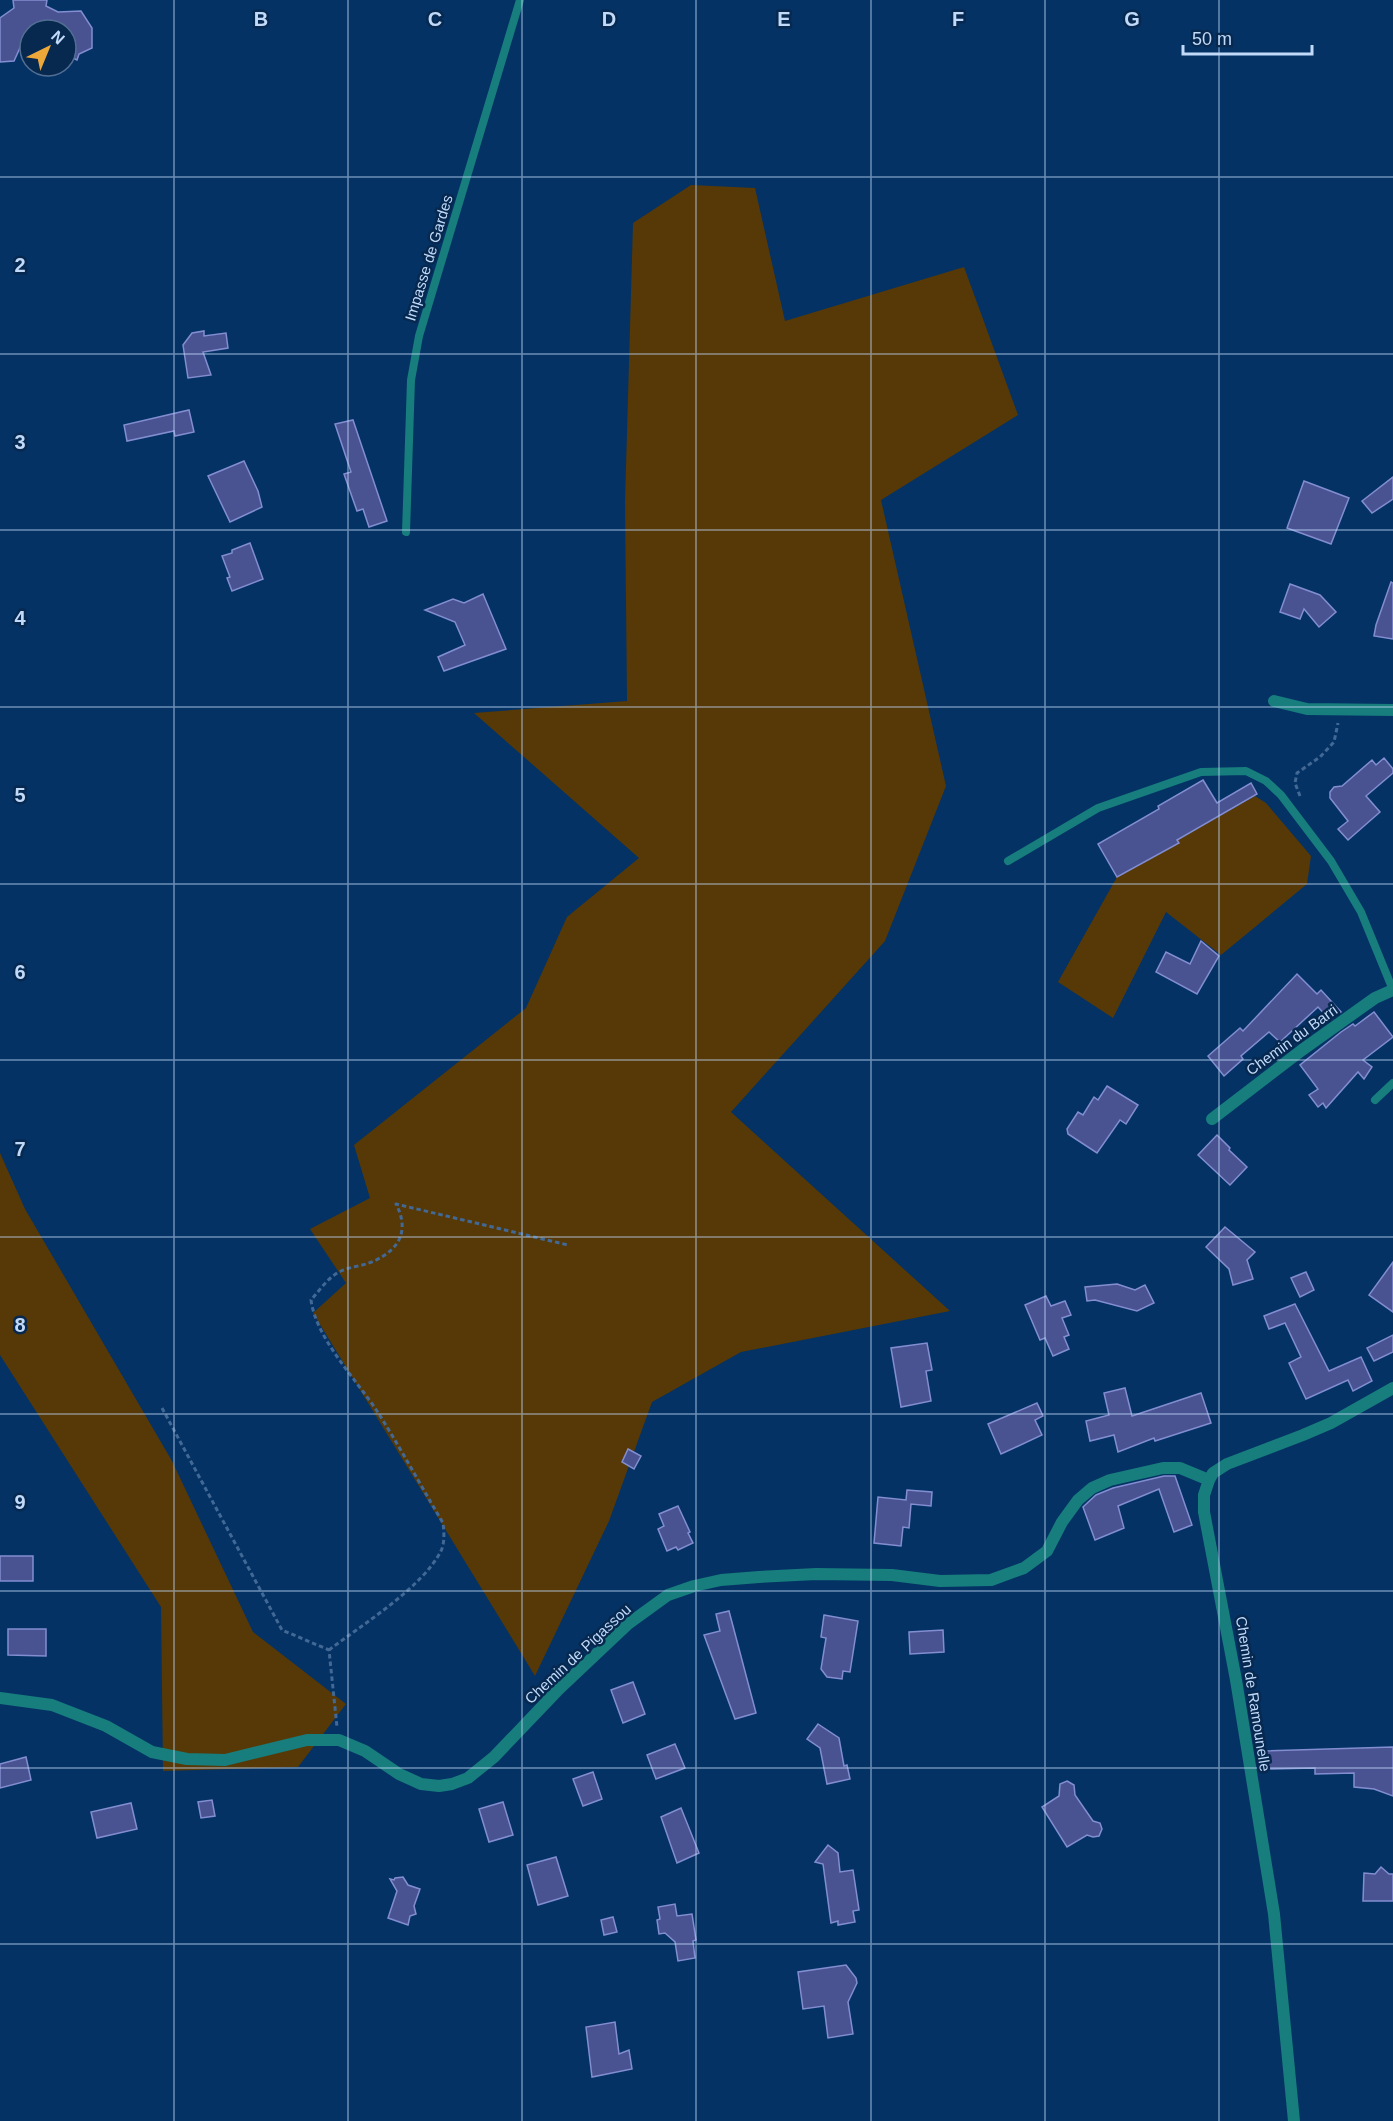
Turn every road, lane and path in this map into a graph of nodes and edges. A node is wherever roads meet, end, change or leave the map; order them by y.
1 (520, 0) edge
2 (406, 532) dead end
3 (1274, 701) dead end
4 (1340, 710) junction
5 (1393, 710) edge
6 (1305, 802) dead end
7 (1008, 861) dead end
8 (1393, 990) edge
9 (1393, 1083) edge
10 (1376, 1100) dead end
11 (1212, 1119) dead end
12 (568, 1245) dead end
13 (1393, 1388) edge
14 (162, 1408) dead end
15 (1209, 1480) junction
16 (329, 1650) junction
17 (0, 1698) edge
18 (339, 1740) junction
19 (1294, 2121) edge

1 - 2 lane, Impasse de Gardes
3 - 4 street
4 - 5 street
4 - 6 path
7 - 8 lane
8 - 11 street, Chemin du Barri
9 - 10 lane
12 - 16 path
13 - 15 street
14 - 16 path
15 - 18 street, Chemin de Pigassou
15 - 19 street, Chemin de Ramounelle
16 - 18 path
17 - 18 street, Chemin de Pigassou

